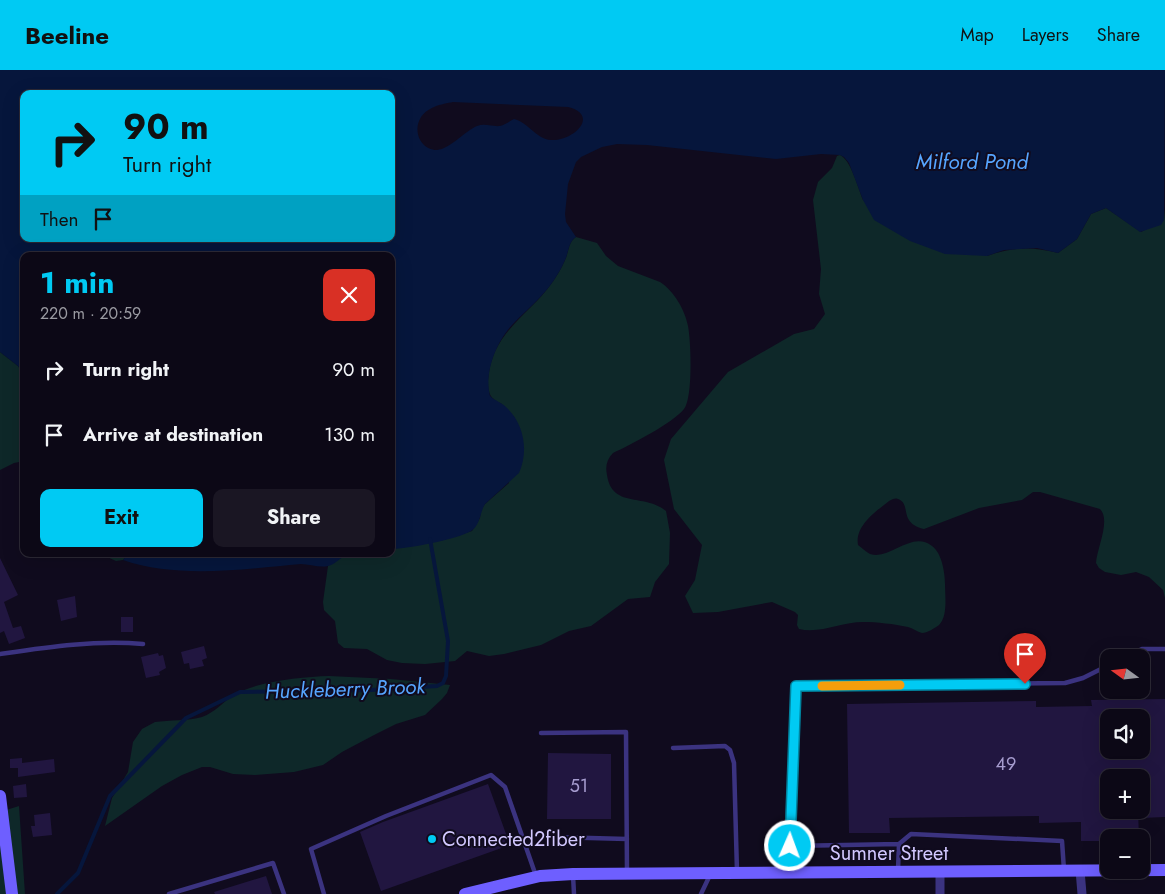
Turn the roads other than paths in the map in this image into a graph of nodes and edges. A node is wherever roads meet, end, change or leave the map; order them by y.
1 (142, 644) dead end
2 (1150, 649) edge
3 (1165, 649) edge
4 (0, 654) edge
5 (1100, 670) edge
6 (540, 733) dead end
7 (673, 748) dead end
8 (0, 796) edge
9 (553, 838) dead end
10 (627, 839) junction
11 (899, 844) junction
12 (790, 846) junction
13 (1080, 870) junction
14 (1165, 870) edge
15 (1064, 871) junction
16 (898, 872) junction
17 (940, 872) junction
18 (711, 873) junction
19 (737, 873) junction
20 (788, 873) junction
21 (573, 874) junction
22 (627, 874) junction
23 (537, 877) junction
24 (187, 891) edge
25 (486, 891) edge
26 (12, 894) edge
27 (169, 894) edge
28 (284, 894) edge
29 (324, 894) edge
30 (466, 894) edge
31 (574, 894) edge
32 (701, 894) edge
33 (940, 894) edge
34 (1082, 894) edge

1 - 4 lane
2 - 3 lane
5 - 12 lane
6 - 10 lane
7 - 19 lane
8 - 26 street
9 - 10 lane
10 - 22 lane
11 - 12 lane
11 - 15 lane
11 - 16 lane
12 - 20 lane
13 - 14 street, Sumner Street
13 - 15 street, Sumner Street
13 - 34 street
15 - 17 street, Sumner Street
16 - 17 street, Sumner Street
16 - 20 street, Sumner Street
17 - 33 street
18 - 19 street, Sumner Street
18 - 22 street, Sumner Street
18 - 32 lane
19 - 20 street, Sumner Street
21 - 22 street, Sumner Street
21 - 23 street, Sumner Street
21 - 31 lane
23 - 25 street, Sumner Street
23 - 29 lane
24 - 27 lane
24 - 28 lane
25 - 30 street, Sumner Street

